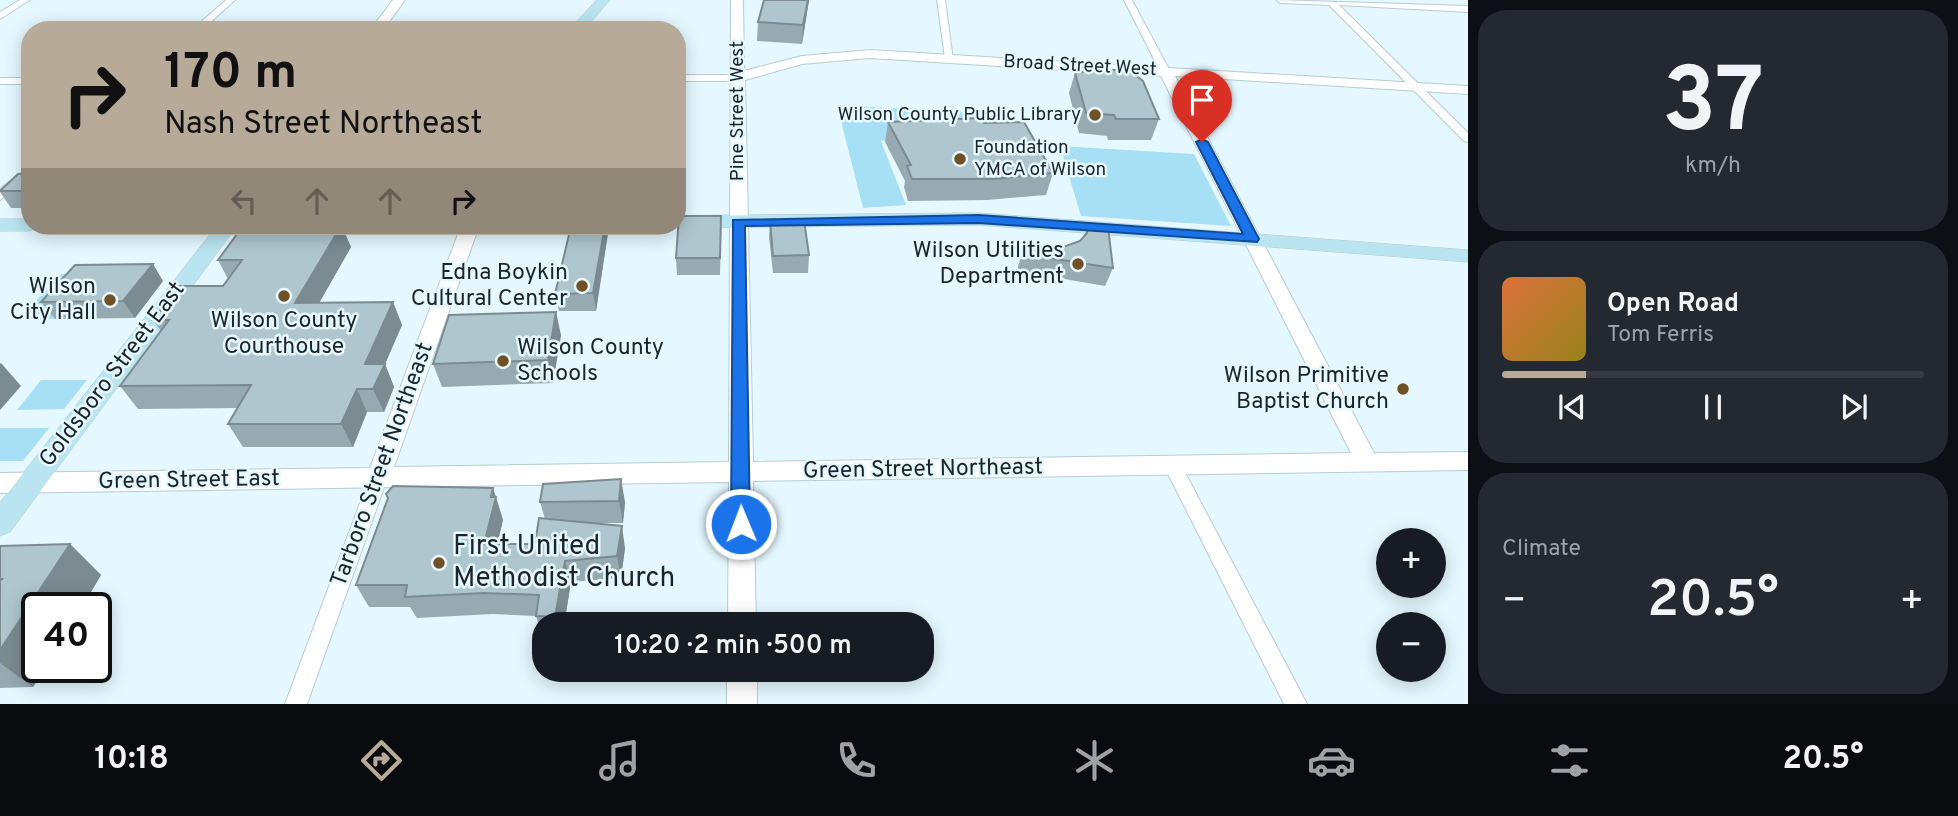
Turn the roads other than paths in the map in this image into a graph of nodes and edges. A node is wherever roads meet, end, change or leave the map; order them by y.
1 (26, 0) edge
2 (231, 0) edge
3 (399, 0) edge
4 (604, 0) edge
5 (737, 0) edge
6 (941, 0) edge
7 (1128, 0) edge
8 (1280, 0) edge
9 (1330, 1) edge
10 (1468, 9) edge
11 (0, 16) edge
12 (206, 21) edge
13 (383, 21) edge
14 (584, 21) edge
15 (950, 58) junction
16 (1165, 71) junction
17 (686, 78) edge
18 (737, 78) junction
19 (0, 81) edge
20 (21, 81) edge
21 (1417, 87) junction
22 (1468, 90) edge
23 (1468, 139) edge
24 (21, 178) edge
25 (0, 196) edge
26 (686, 222) edge
27 (738, 222) junction
28 (0, 225) edge
29 (21, 225) edge
30 (220, 235) edge
31 (467, 235) edge
32 (1252, 239) junction
33 (1468, 256) edge
34 (1468, 461) edge
35 (1367, 462) junction
36 (1173, 466) junction
37 (740, 473) junction
38 (378, 479) junction
39 (32, 482) junction
40 (0, 483) edge
41 (0, 524) edge
42 (741, 612) edge
43 (742, 682) edge
44 (296, 704) edge
45 (742, 704) edge
46 (1296, 704) edge

1 - 11 street
2 - 12 street
3 - 13 street
4 - 14 main road
5 - 18 street, Pine Street West
6 - 15 street
7 - 16 street
8 - 9 street
9 - 10 street
9 - 21 street
15 - 16 street, Broad Street West
15 - 18 street, Broad Street West
16 - 21 street, Broad Street West
16 - 32 street
17 - 18 street
18 - 27 street, Pine Street West
19 - 20 street
21 - 22 street, Broad Street West
21 - 23 street
24 - 25 street
26 - 27 main road
27 - 32 main road
27 - 37 street, Pine Street West
28 - 29 main road
30 - 39 main road, Goldsboro Street East
31 - 38 street, Tarboro Street Northeast
32 - 33 main road
32 - 35 street
34 - 35 street, Green Street Northeast
35 - 36 street, Green Street Northeast
36 - 37 street, Green Street Northeast
36 - 46 street
37 - 38 street, Green Street Northeast
37 - 42 street, Pine Street West
38 - 39 street, Green Street East
38 - 44 street, Tarboro Street Northeast
39 - 40 street, Green Street East
39 - 41 main road, Goldsboro Street East
43 - 45 street

